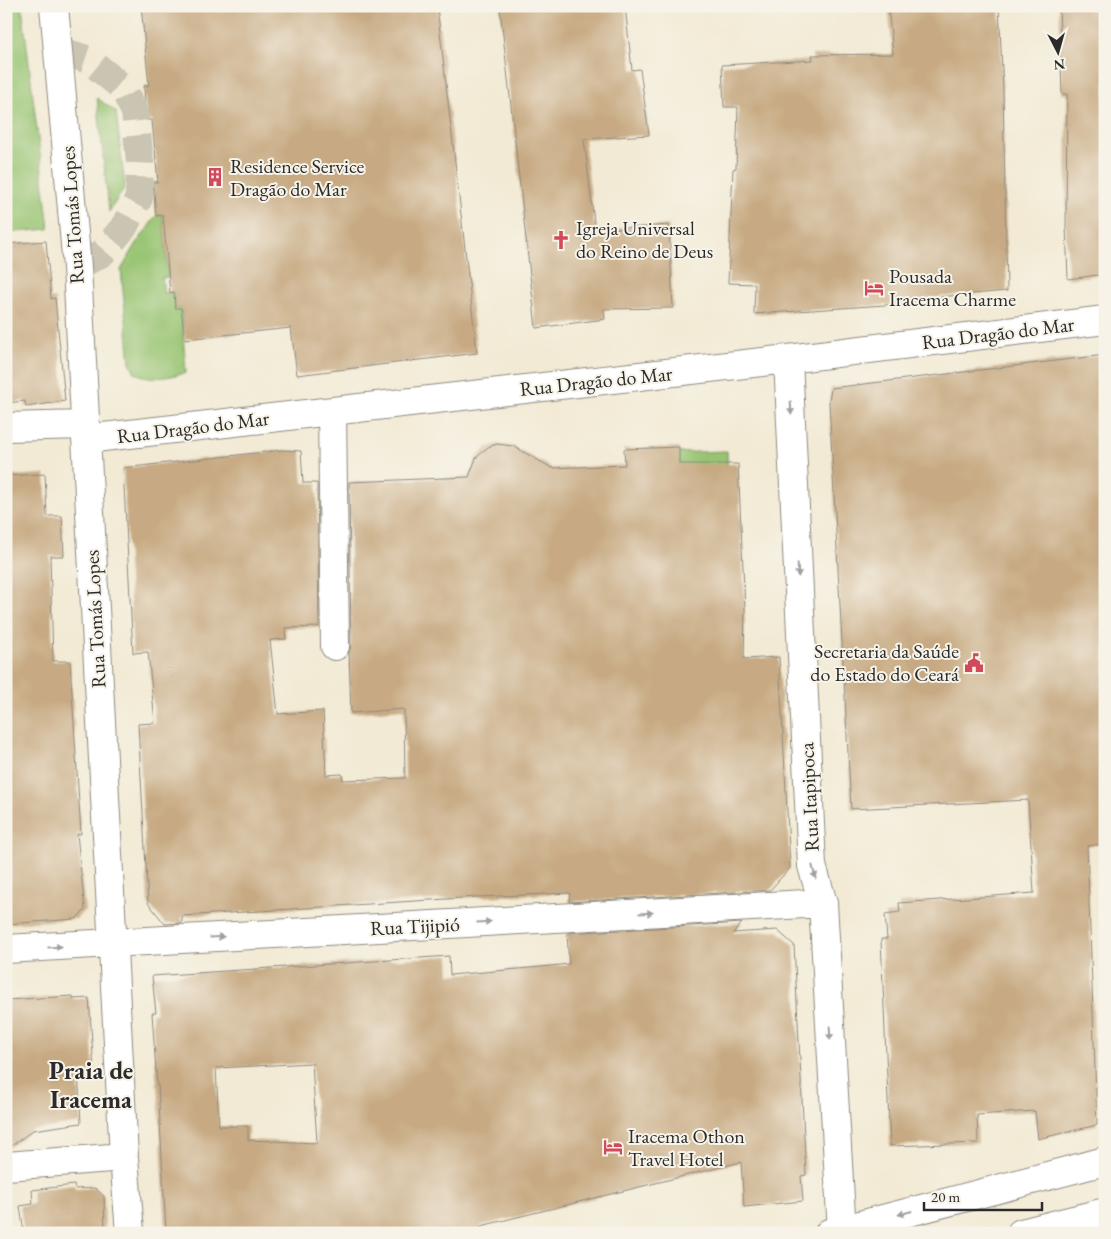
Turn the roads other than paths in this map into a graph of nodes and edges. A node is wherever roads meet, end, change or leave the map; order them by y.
1 (54, 6) edge
2 (1105, 320) edge
3 (788, 359) junction
4 (332, 411) junction
5 (6, 427) edge
6 (86, 432) junction
7 (335, 646) dead end
8 (823, 903) junction
9 (112, 943) junction
10 (6, 949) edge
11 (124, 1156) junction
12 (1105, 1161) edge
13 (6, 1166) edge
14 (1105, 1212) edge
15 (838, 1232) edge
16 (130, 1233) edge
17 (1021, 1233) edge

1 - 6 street, Rua Tomás Lopes
2 - 3 street, Rua Dragão do Mar
3 - 4 street, Rua Dragão do Mar
3 -> 8 street, Rua Itapipoca
4 - 6 street, Rua Dragão do Mar
4 - 7 street
5 - 6 street, Rua Dragão do Mar
6 - 9 street, Rua Tomás Lopes
9 -> 8 street, Rua Tijipió
8 -> 15 street, Rua Itapipoca
10 -> 9 street, Rua Tijipió
9 - 11 street, Rua Tomás Lopes
11 - 13 street
11 - 16 street, Rua Tomás Lopes
12 -> 15 street
14 - 17 street

